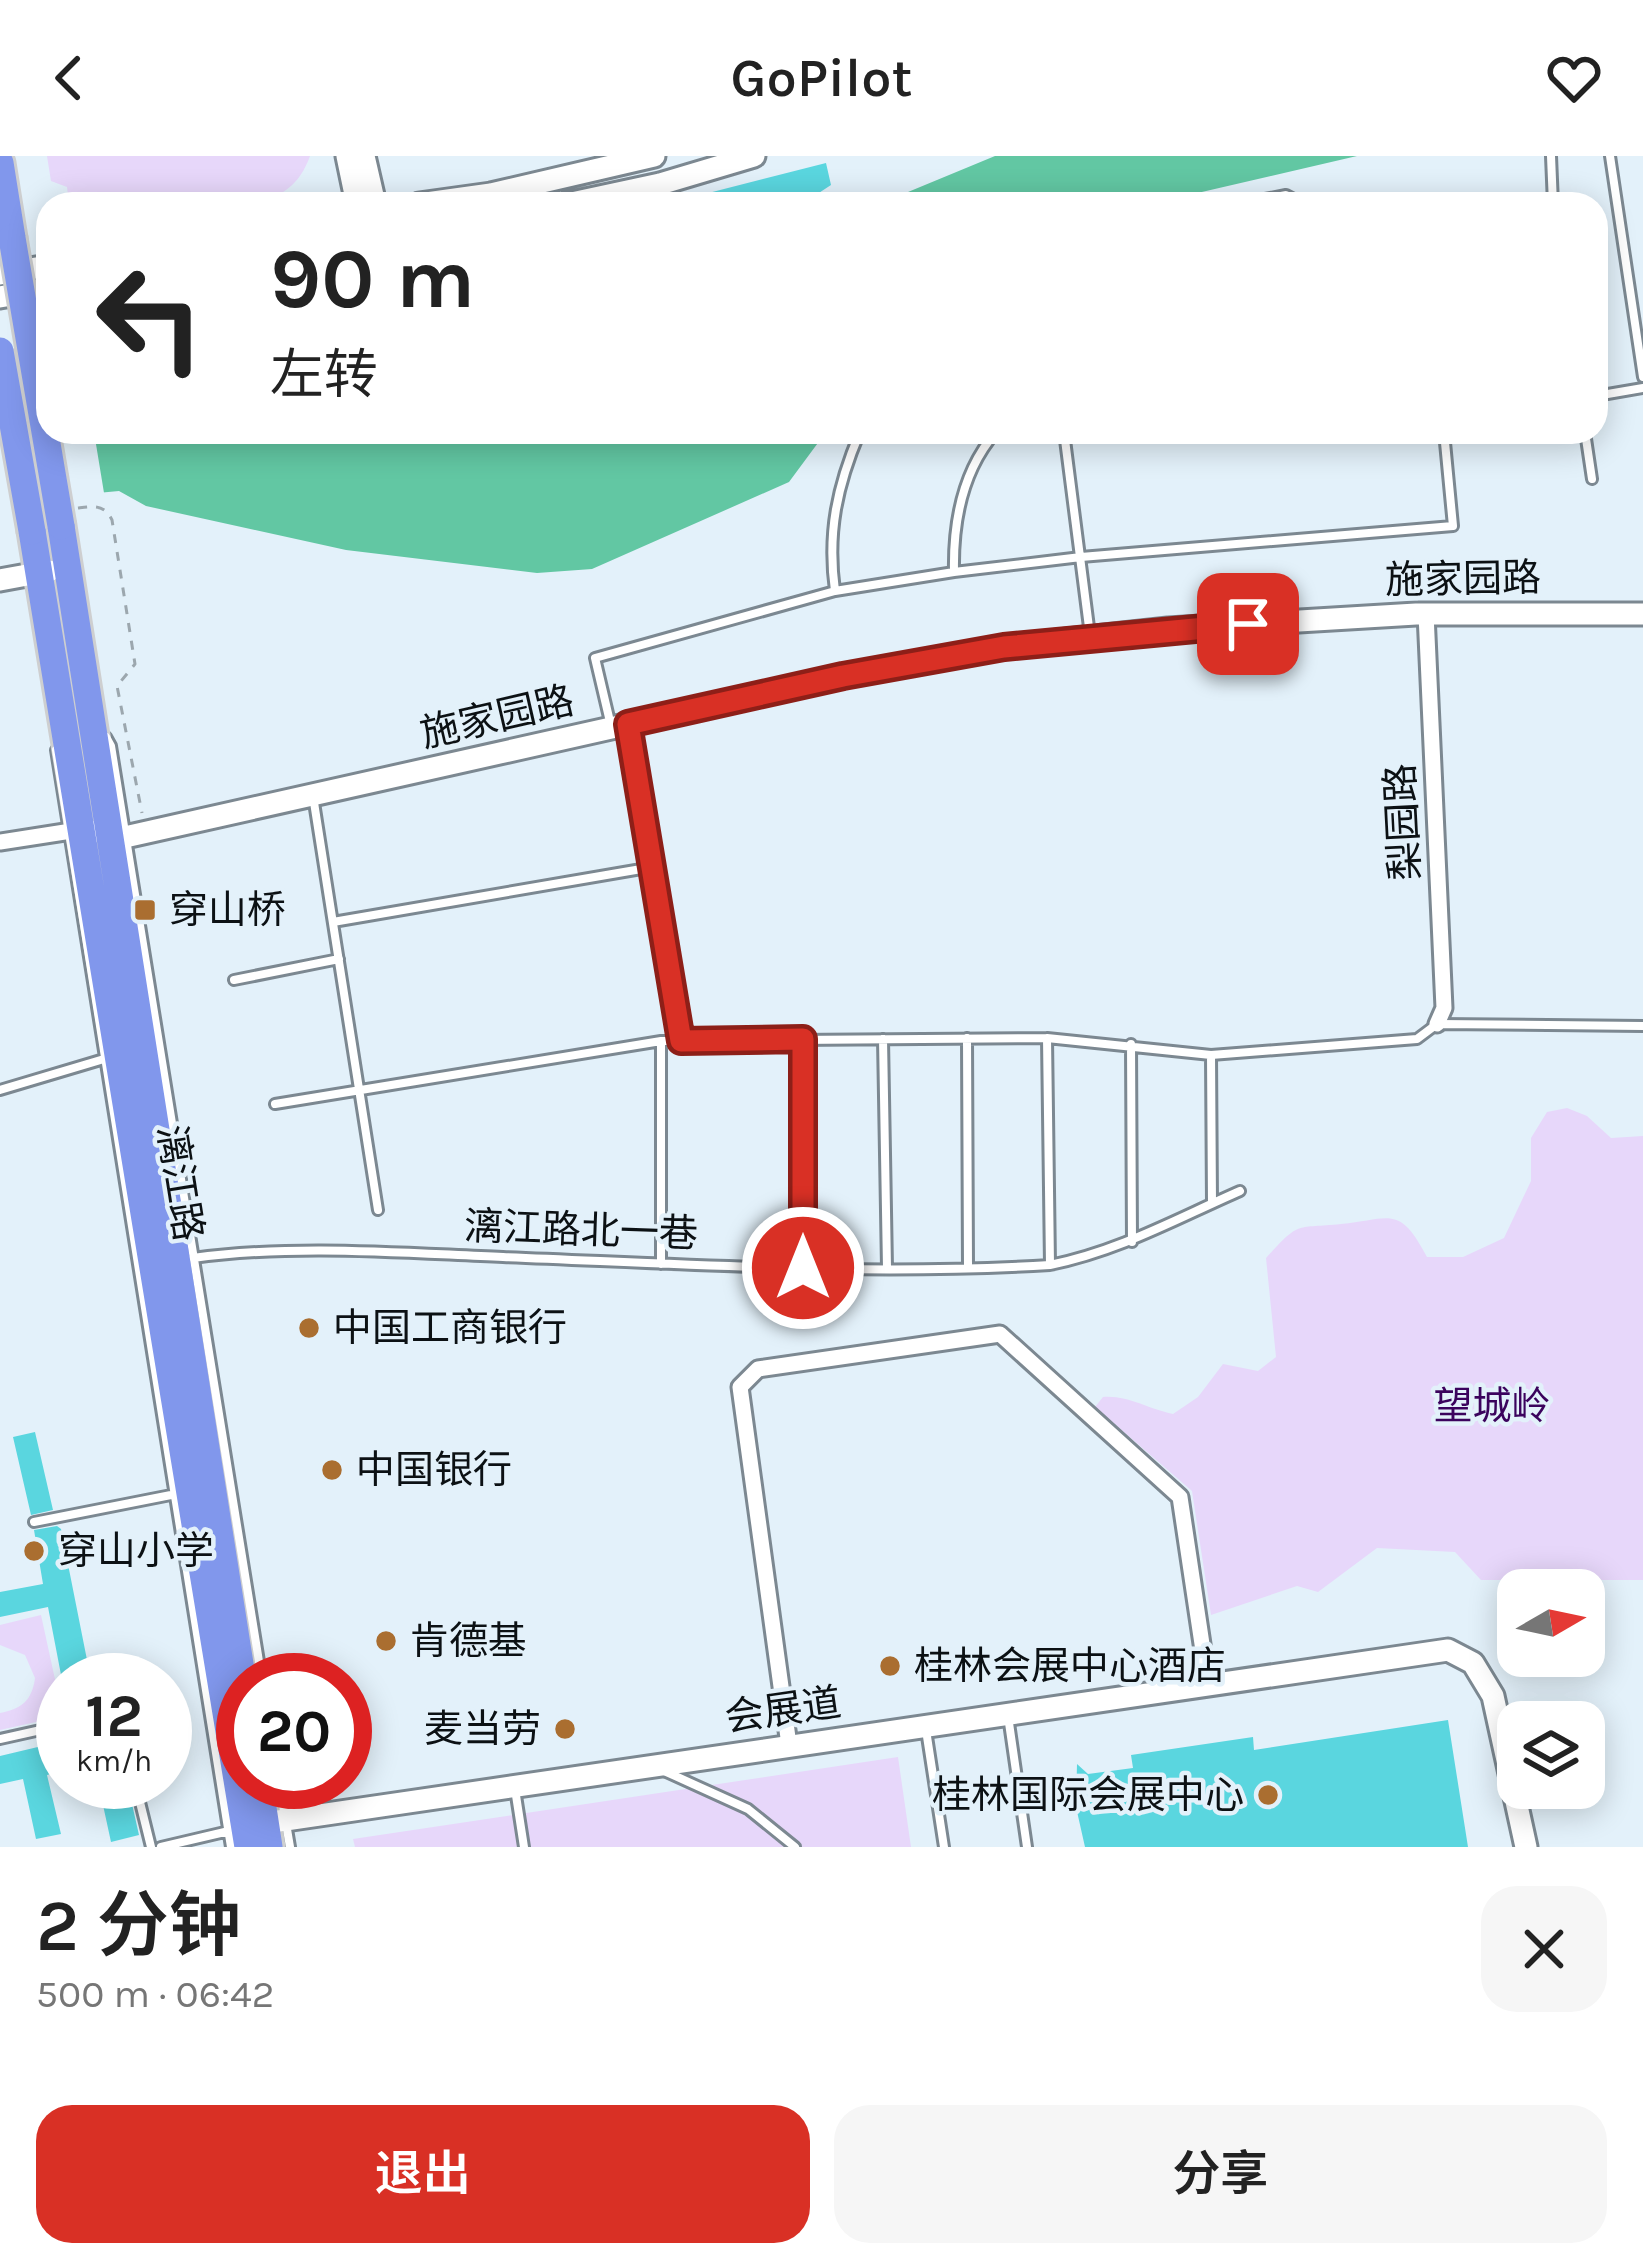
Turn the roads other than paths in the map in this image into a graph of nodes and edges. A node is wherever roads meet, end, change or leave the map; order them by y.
1 (347, 156) edge
2 (364, 156) edge
3 (654, 156) edge
4 (754, 156) edge
5 (1551, 156) edge
6 (1610, 156) edge
7 (0, 163) edge
8 (354, 192) edge
9 (372, 192) edge
10 (499, 192) edge
11 (623, 192) edge
12 (1551, 192) edge
13 (36, 268) edge
14 (0, 274) edge
15 (36, 291) edge
16 (0, 297) edge
17 (0, 351) edge
18 (36, 355) edge
19 (1643, 377) edge
20 (1643, 388) edge
21 (1608, 394) edge
22 (54, 444) edge
23 (856, 444) edge
24 (988, 444) edge
25 (1066, 444) edge
26 (1445, 444) edge
27 (1587, 444) edge
28 (1592, 479) dead end
29 (1081, 557) junction
30 (67, 568) junction
31 (38, 572) junction
32 (954, 572) junction
33 (0, 580) edge
34 (835, 591) junction
35 (1426, 614) junction
36 (1643, 614) edge
37 (1090, 637) junction
38 (76, 706) junction
39 (620, 726) junction
40 (313, 795) junction
41 (106, 832) junction
42 (0, 842) edge
43 (653, 867) junction
44 (333, 922) junction
45 (339, 959) junction
46 (234, 980) dead end
47 (1437, 1024) junction
48 (1643, 1026) edge
49 (967, 1038) junction
50 (1047, 1038) junction
51 (803, 1039) junction
52 (883, 1039) junction
53 (661, 1040) junction
54 (681, 1041) junction
55 (1131, 1044) junction
56 (1211, 1055) junction
57 (104, 1059) junction
58 (359, 1089) junction
59 (0, 1090) edge
60 (275, 1104) dead end
61 (1240, 1191) dead end
62 (1212, 1203) junction
63 (378, 1210) dead end
64 (1132, 1241) junction
65 (193, 1258) junction
66 (661, 1264) junction
67 (1050, 1265) junction
68 (968, 1267) junction
69 (803, 1268) junction
70 (887, 1268) junction
71 (202, 1488) junction
72 (34, 1522) dead end
73 (237, 1653) edge
74 (254, 1653) edge
75 (1208, 1684) junction
76 (1008, 1714) junction
77 (926, 1726) junction
78 (36, 1731) edge
79 (0, 1739) edge
80 (789, 1745) junction
81 (650, 1765) junction
82 (514, 1784) junction
83 (142, 1809) edge
84 (253, 1835) edge
85 (151, 1847) edge
86 (161, 1847) edge
87 (290, 1847) edge
88 (524, 1847) edge
89 (795, 1847) edge
90 (944, 1847) edge
91 (1027, 1847) edge
92 (1526, 1847) edge

1 - 8 street
2 - 9 street
3 - 10 street
4 - 11 street
5 - 12 lane
6 - 19 lane
7 - 18 highway, 漓江路, bridge
13 - 14 street
15 - 16 street
17 - 31 highway, 漓江路, bridge
20 - 21 lane
22 - 30 highway, 漓江路, bridge
23 - 34 lane
24 - 32 lane
25 - 29 lane
26 - 29 lane
27 - 28 lane
29 - 32 lane
29 - 37 lane
30 - 31 street
30 - 38 highway, 漓江路
31 - 33 street
31 - 38 highway, 漓江路
32 - 34 lane
34 - 39 lane
35 - 36 street, 施家园路
35 - 37 street, 施家园路
35 - 47 street, 梨园路
37 - 39 street, 施家园路
38 - 41 highway, 漓江路
38 - 41 lane
39 - 40 street, 施家园路
39 - 43 lane
40 - 41 street, 施家园路
40 - 44 lane
41 - 42 street
41 - 57 lane
41 - 65 lane
41 - 71 highway, 漓江路
43 - 44 lane
43 - 54 lane
44 - 45 lane
45 - 46 lane
45 - 58 lane
47 - 48 lane
47 - 56 lane
49 - 50 lane
49 - 52 lane
49 - 68 lane
50 - 55 lane
50 - 67 lane
51 - 52 lane
51 - 54 lane
51 - 69 lane
52 - 70 lane
53 - 54 lane
53 - 58 lane
53 - 66 lane
55 - 56 lane
55 - 64 lane
56 - 62 lane
57 - 59 lane
57 - 71 lane
58 - 60 lane
58 - 63 lane
61 - 62 lane, 漓江路北一巷
62 - 64 lane, 漓江路北一巷
64 - 67 lane, 漓江路北一巷
65 - 66 lane, 漓江路北一巷
65 - 71 lane
66 - 69 lane, 漓江路北一巷
67 - 68 lane, 漓江路北一巷
68 - 70 lane, 漓江路北一巷
69 - 70 lane, 漓江路北一巷
71 - 72 lane
71 - 73 highway, 漓江路
71 - 74 lane
71 - 84 highway, 漓江路
75 - 76 street, 会展道
75 - 80 street
75 - 92 street, 会展道
76 - 77 street, 会展道
76 - 91 lane
77 - 80 street, 会展道
77 - 90 lane
78 - 79 lane
80 - 81 street, 会展道
81 - 82 street, 会展道
81 - 89 lane
82 - 84 street, 会展道
82 - 88 lane
83 - 85 lane
84 - 86 lane
84 - 87 lane

